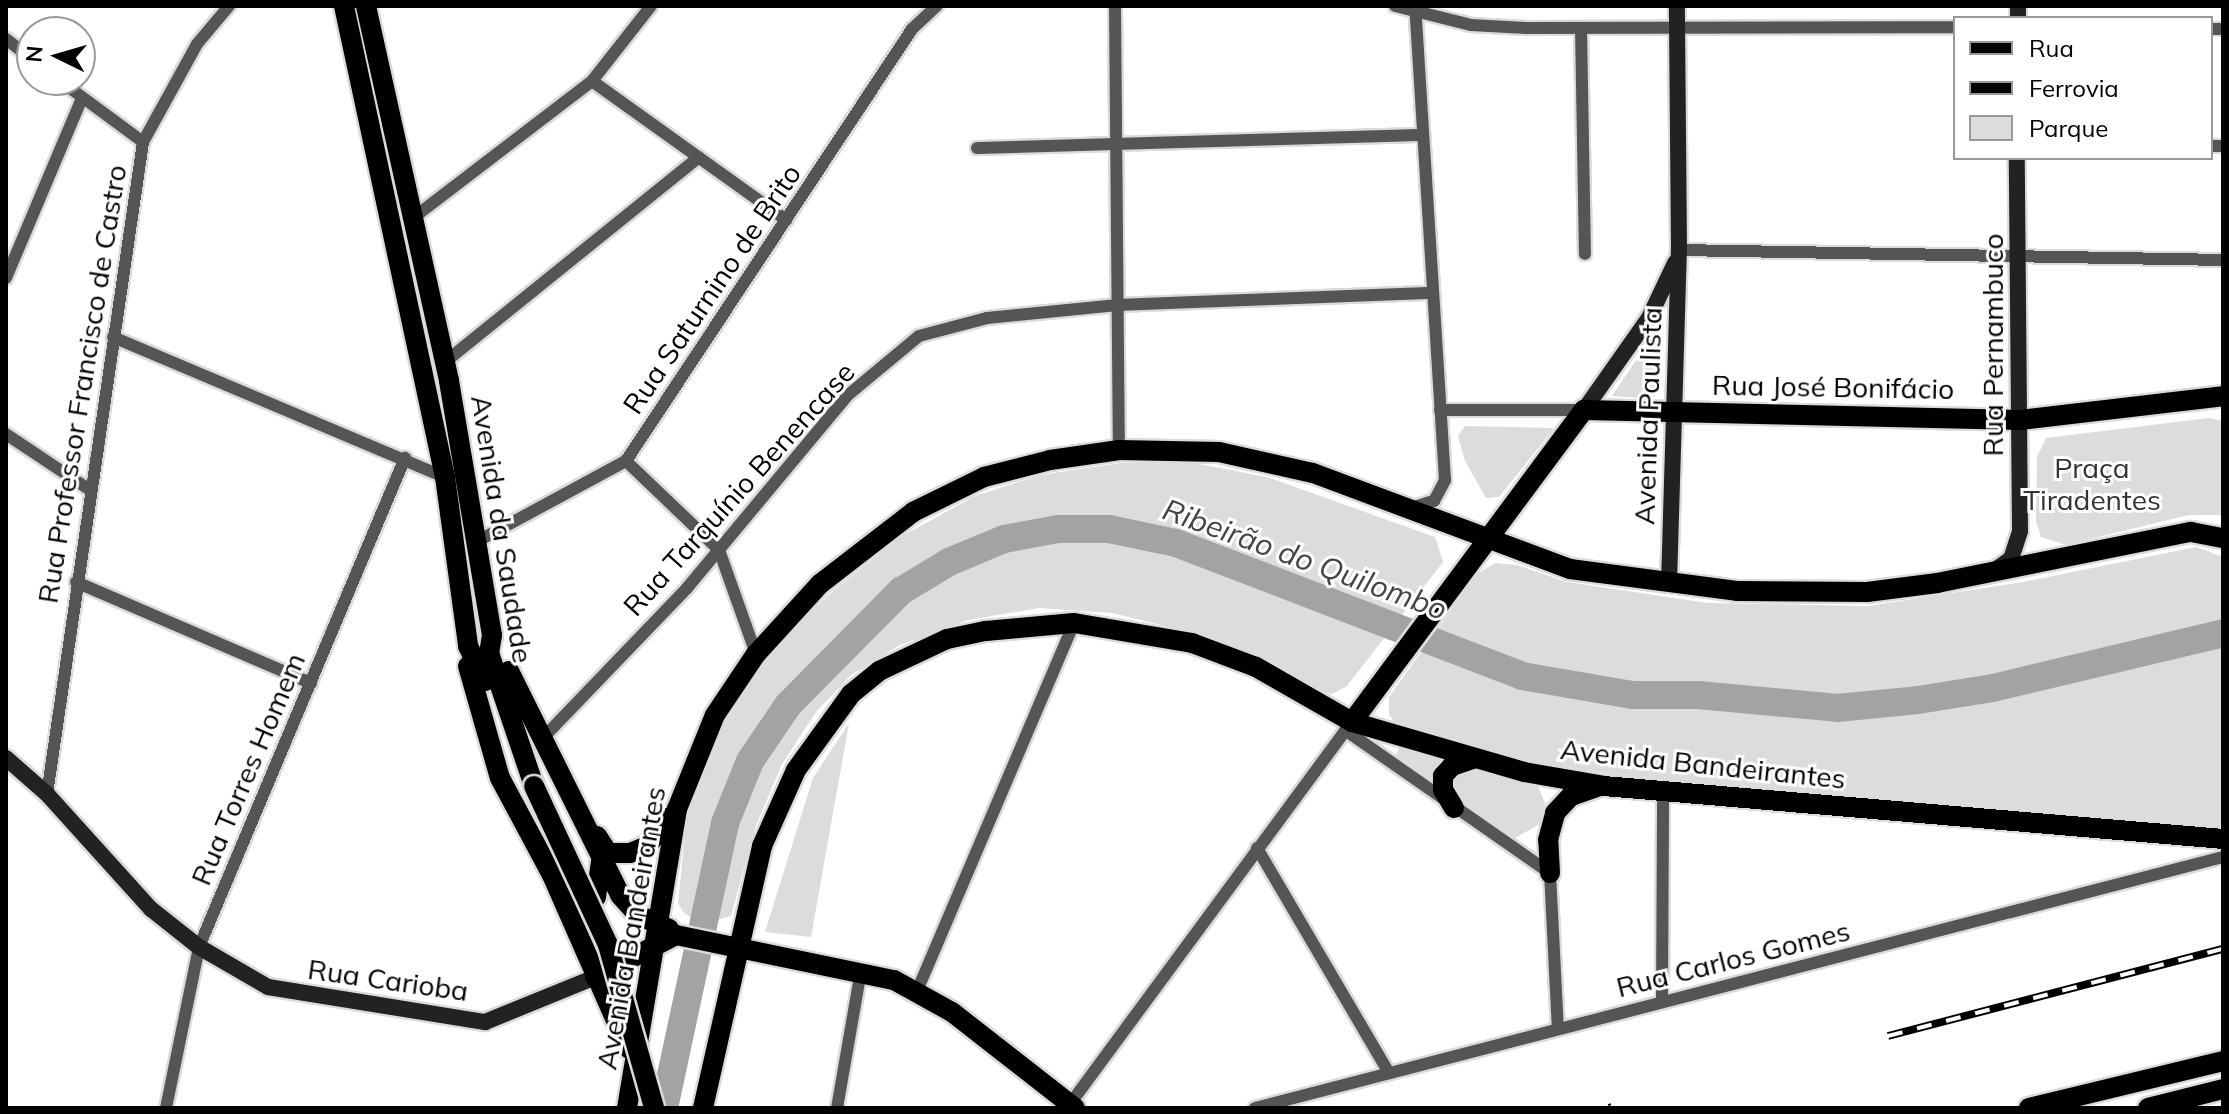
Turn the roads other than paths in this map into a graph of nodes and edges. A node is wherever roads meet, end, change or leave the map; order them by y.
1 (229, 6) edge
2 (344, 6) edge
3 (366, 6) edge
4 (651, 6) edge
5 (937, 6) edge
6 (1115, 6) edge
7 (1395, 6) edge
8 (1677, 6) edge
9 (1415, 9) edge
10 (1953, 27) edge
11 (1581, 28) junction
12 (1677, 29) junction
13 (592, 81) junction
14 (79, 96) edge
15 (82, 98) junction
16 (1421, 135) junction
17 (143, 142) junction
18 (1116, 143) junction
19 (977, 148) dead end
20 (699, 157) junction
21 (2017, 160) edge
22 (413, 218) junction
23 (786, 220) junction
24 (1679, 250) junction
25 (1585, 254) dead end
26 (2019, 259) junction
27 (2223, 260) edge
28 (6, 278) edge
29 (1433, 293) junction
30 (1117, 305) junction
31 (113, 337) junction
32 (445, 362) junction
33 (2223, 396) edge
34 (1440, 410) junction
35 (1584, 410) junction
36 (1675, 412) junction
37 (2020, 420) junction
38 (6, 434) edge
39 (1119, 450) junction
40 (405, 458) junction
41 (626, 461) junction
42 (445, 477) junction
43 (90, 490) junction
44 (1512, 505) junction
45 (1406, 507) junction
46 (2020, 531) junction
47 (2223, 538) edge
48 (1486, 539) junction
49 (476, 542) junction
50 (719, 550) junction
51 (1523, 553) junction
52 (2058, 558) junction
53 (1985, 574) junction
54 (76, 582) junction
55 (1669, 583) junction
56 (1074, 623) junction
57 (492, 635) junction
58 (468, 646) junction
59 (756, 654) junction
60 (311, 683) junction
61 (1349, 726) junction
62 (540, 741) junction
63 (6, 758) edge
64 (1475, 758) junction
65 (523, 763) junction
66 (684, 782) junction
67 (1604, 786) junction
68 (47, 794) junction
69 (1663, 794) junction
70 (1454, 808) junction
71 (579, 812) junction
72 (2223, 839) edge
73 (1257, 848) junction
74 (2223, 857) edge
75 (600, 859) junction
76 (1550, 873) junction
77 (552, 875) junction
78 (657, 933) junction
79 (730, 946) junction
80 (199, 947) junction
81 (861, 971) junction
82 (595, 977) junction
83 (917, 991) junction
84 (1662, 1001) junction
85 (1558, 1029) junction
86 (712, 1059) junction
87 (2223, 1061) edge
88 (2173, 1072) junction
89 (1389, 1073) junction
90 (633, 1083) junction
91 (2131, 1083) junction
92 (2223, 1089) edge
93 (2182, 1104) edge
94 (1073, 1106) edge
95 (166, 1108) edge
96 (627, 1108) edge
97 (654, 1108) edge
98 (703, 1108) edge
99 (710, 1108) edge
100 (837, 1108) edge
101 (1255, 1108) edge
102 (2029, 1108) edge
103 (2138, 1108) edge
104 (2148, 1108) edge

1 - 17 street, Rua Professor Francisco de Castro
2 - 42 main road, Avenida da Saudade
3 - 22 main road, Avenida da Saudade
4 - 13 street
5 - 23 street, Rua Saturnino de Brito
6 - 18 street
7 - 9 street
8 - 12 main road, Avenida Paulista
9 - 11 street
9 - 16 street
10 - 12 street
11 - 12 street
11 - 25 street
12 - 24 main road, Avenida Paulista
13 - 20 street
13 - 22 street
14 - 15 street
15 - 17 street
15 - 28 street
16 - 18 street
16 - 29 street
17 - 31 street, Rua Professor Francisco de Castro
18 - 19 street
18 - 30 street
20 - 23 street
20 - 32 street
21 - 26 main road, Rua Pernambuco
22 - 32 main road, Avenida da Saudade
23 - 41 street, Rua Saturnino de Brito
24 - 26 street
24 - 35 main road, Avenida Paulista
24 - 36 main road, Avenida Paulista
26 - 27 street
26 - 37 main road, Rua Pernambuco
29 - 30 street, Rua Tarquínio Benencase
29 - 34 street
30 - 39 street
30 - 50 street, Rua Tarquínio Benencase
31 - 40 street
31 - 43 street, Rua Professor Francisco de Castro
32 - 49 main road, Avenida da Saudade
33 - 37 main road, Rua José Bonifácio
34 - 35 street, Rua José Bonifácio
34 - 45 street
35 - 36 main road, Rua José Bonifácio
35 - 44 main road
36 - 37 main road, Rua José Bonifácio
36 - 55 main road, Avenida Paulista
37 - 46 main road, Rua Pernambuco
38 - 43 street
39 - 45 main road, Avenida Bandeirantes
39 - 59 main road, Avenida Bandeirantes
40 - 42 street
40 - 60 street, Rua Torres Homem
41 - 49 street, Rua Saturnino de Brito
41 - 50 street
42 - 58 main road, Avenida da Saudade
43 - 54 street, Rua Professor Francisco de Castro
44 - 48 main road
44 - 51 main road
45 - 48 main road, Avenida Bandeirantes
46 - 52 main road
46 - 53 main road
47 - 52 main road, Avenida Bandeirantes
48 - 51 main road, Avenida Bandeirantes
48 - 61 main road
49 - 57 main road, Avenida da Saudade
50 - 59 street
50 - 62 street, Rua Tarquínio Benencase
51 - 55 main road, Avenida Bandeirantes
52 - 53 main road, Avenida Bandeirantes
53 - 55 main road, Avenida Bandeirantes
54 - 60 street
54 - 68 street, Rua Professor Francisco de Castro
56 - 61 main road, Avenida Bandeirantes
56 - 79 main road, Avenida Bandeirantes
56 - 83 street
57 - 62 main road
57 - 65 main road, Avenida da Saudade
58 - 65 main road, Avenida da Saudade
58 - 77 main road
59 - 66 main road, Avenida Bandeirantes
60 - 80 street, Rua Torres Homem
61 - 64 main road, Avenida Bandeirantes
61 - 70 street
61 - 73 street
62 - 71 main road
63 - 68 main road, Rua Carioba
64 - 67 main road, Avenida Bandeirantes
64 - 70 main road
65 - 97 main road, bridge
66 - 71 main road
66 - 78 main road, Avenida Bandeirantes
67 - 69 main road, Avenida Bandeirantes
67 - 76 main road
68 - 80 main road, Rua Carioba
69 - 72 main road, Avenida Bandeirantes
69 - 84 street
70 - 76 street
71 - 75 main road
73 - 89 street
73 - 94 street
74 - 84 street, Rua Carlos Gomes
75 - 77 main road
75 - 78 main road
76 - 85 street
77 - 82 main road
78 - 79 main road
78 - 82 main road, Rua Carioba
78 - 90 main road, Avenida Bandeirantes
79 - 81 main road
79 - 86 main road, Avenida Bandeirantes
80 - 82 main road, Rua Carioba
80 - 95 street, Rua Torres Homem
81 - 83 main road
81 - 100 street
82 - 90 main road
83 - 94 main road
84 - 85 street, Rua Carlos Gomes
85 - 89 street, Rua Carlos Gomes
86 - 98 main road, Avenida Bandeirantes
86 - 99 main road
87 - 88 main road
88 - 91 main road
88 - 93 main road
89 - 101 street, Rua Carlos Gomes
90 - 96 main road, Avenida Bandeirantes
91 - 102 main road
91 - 103 main road
92 - 93 main road
93 - 104 main road

